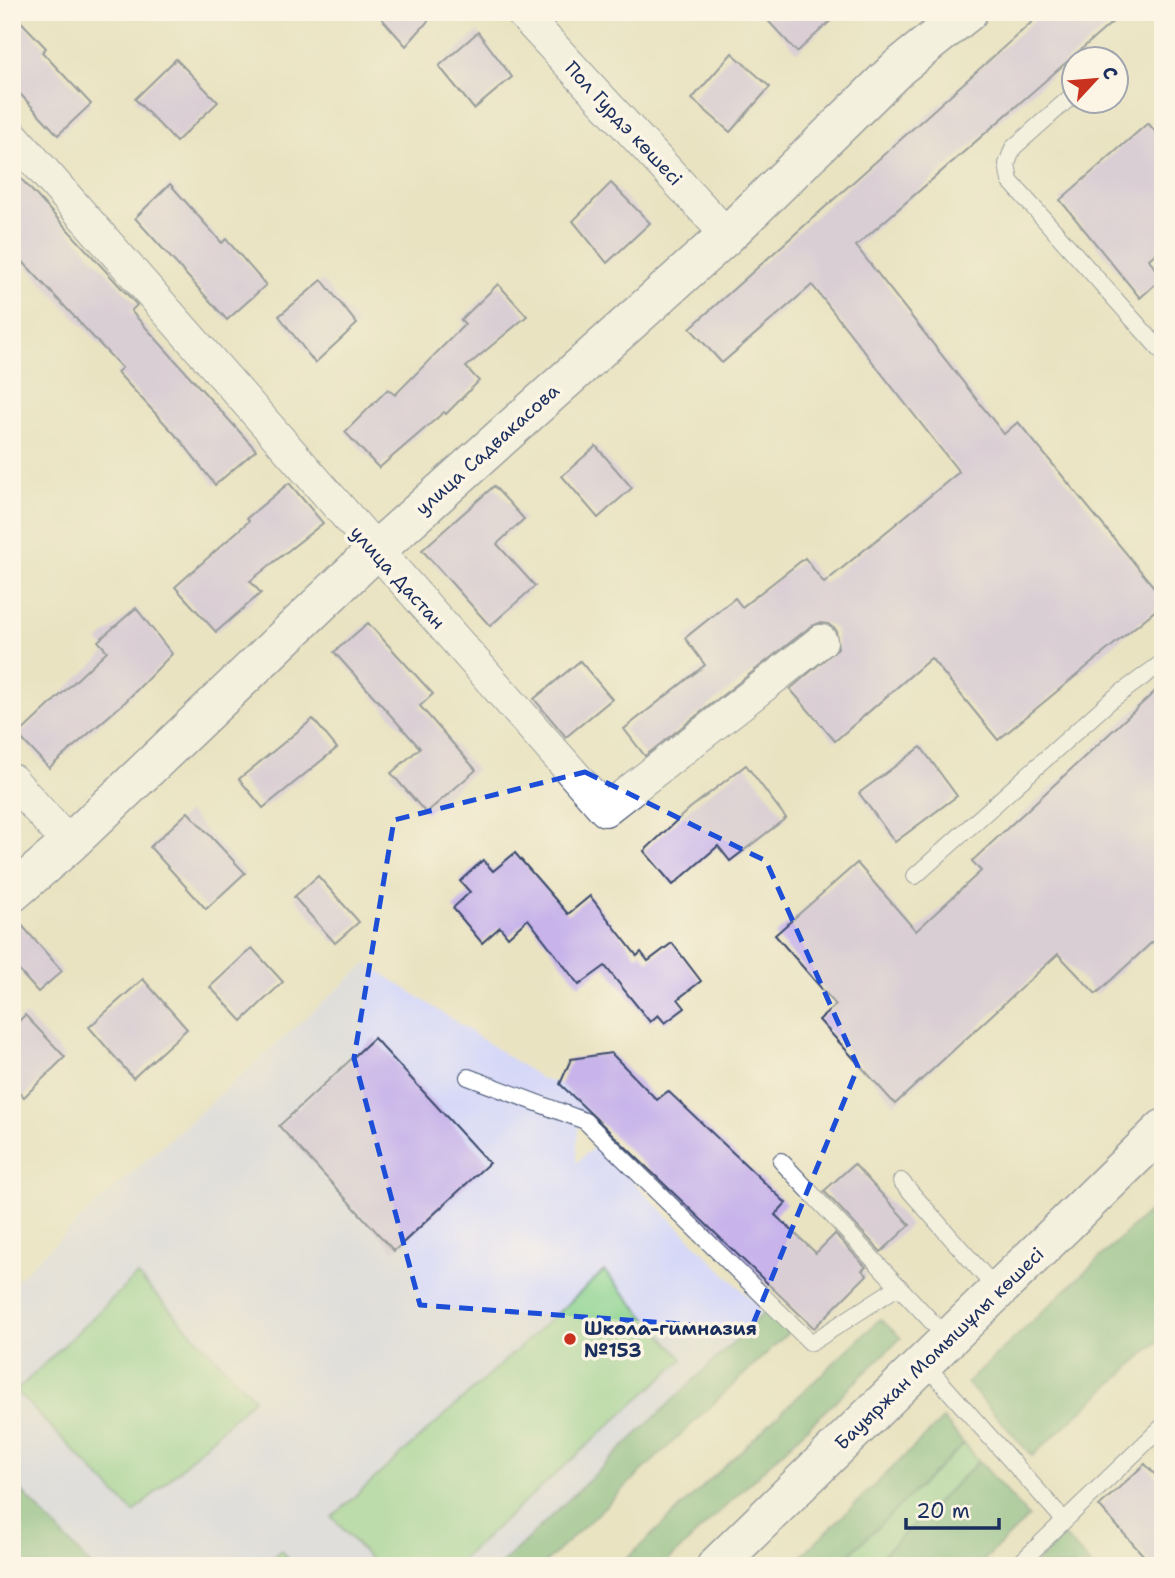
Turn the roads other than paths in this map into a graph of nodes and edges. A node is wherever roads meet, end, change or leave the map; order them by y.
1 (522, 12) edge
2 (968, 12) edge
3 (1060, 106) edge
4 (12, 135) edge
5 (727, 235) junction
6 (1163, 353) edge
7 (375, 551) junction
8 (821, 641) dead end
9 (1163, 662) edge
10 (12, 780) edge
11 (69, 844) junction
12 (915, 876) dead end
13 (12, 893) edge
14 (468, 1077) dead end
15 (1163, 1129) edge
16 (781, 1161) dead end
17 (901, 1181) dead end
18 (898, 1286) junction
19 (998, 1291) junction
20 (936, 1351) junction
21 (1162, 1429) edge
22 (1064, 1520) junction
23 (716, 1566) edge
24 (1017, 1566) edge

1 - 5 street, Пол Гурдэ көшесі
2 - 5 street, улица Садвакасова
3 - 6 lane
4 - 7 street, улица Дастан
5 - 7 street, улица Садвакасова
7 - 8 street, улица Дастан
7 - 11 street, улица Садвакасова
9 - 12 lane
10 - 11 street
11 - 13 street, улица Садвакасова
14 - 18 lane
15 - 19 street, Бауыржан Момышұлы көшесі
16 - 18 lane
17 - 19 lane
18 - 20 lane
19 - 20 street, Бауыржан Момышұлы көшесі
20 - 22 lane
20 - 23 street, Бауыржан Момышұлы көшесі
21 - 22 lane
22 - 24 lane

